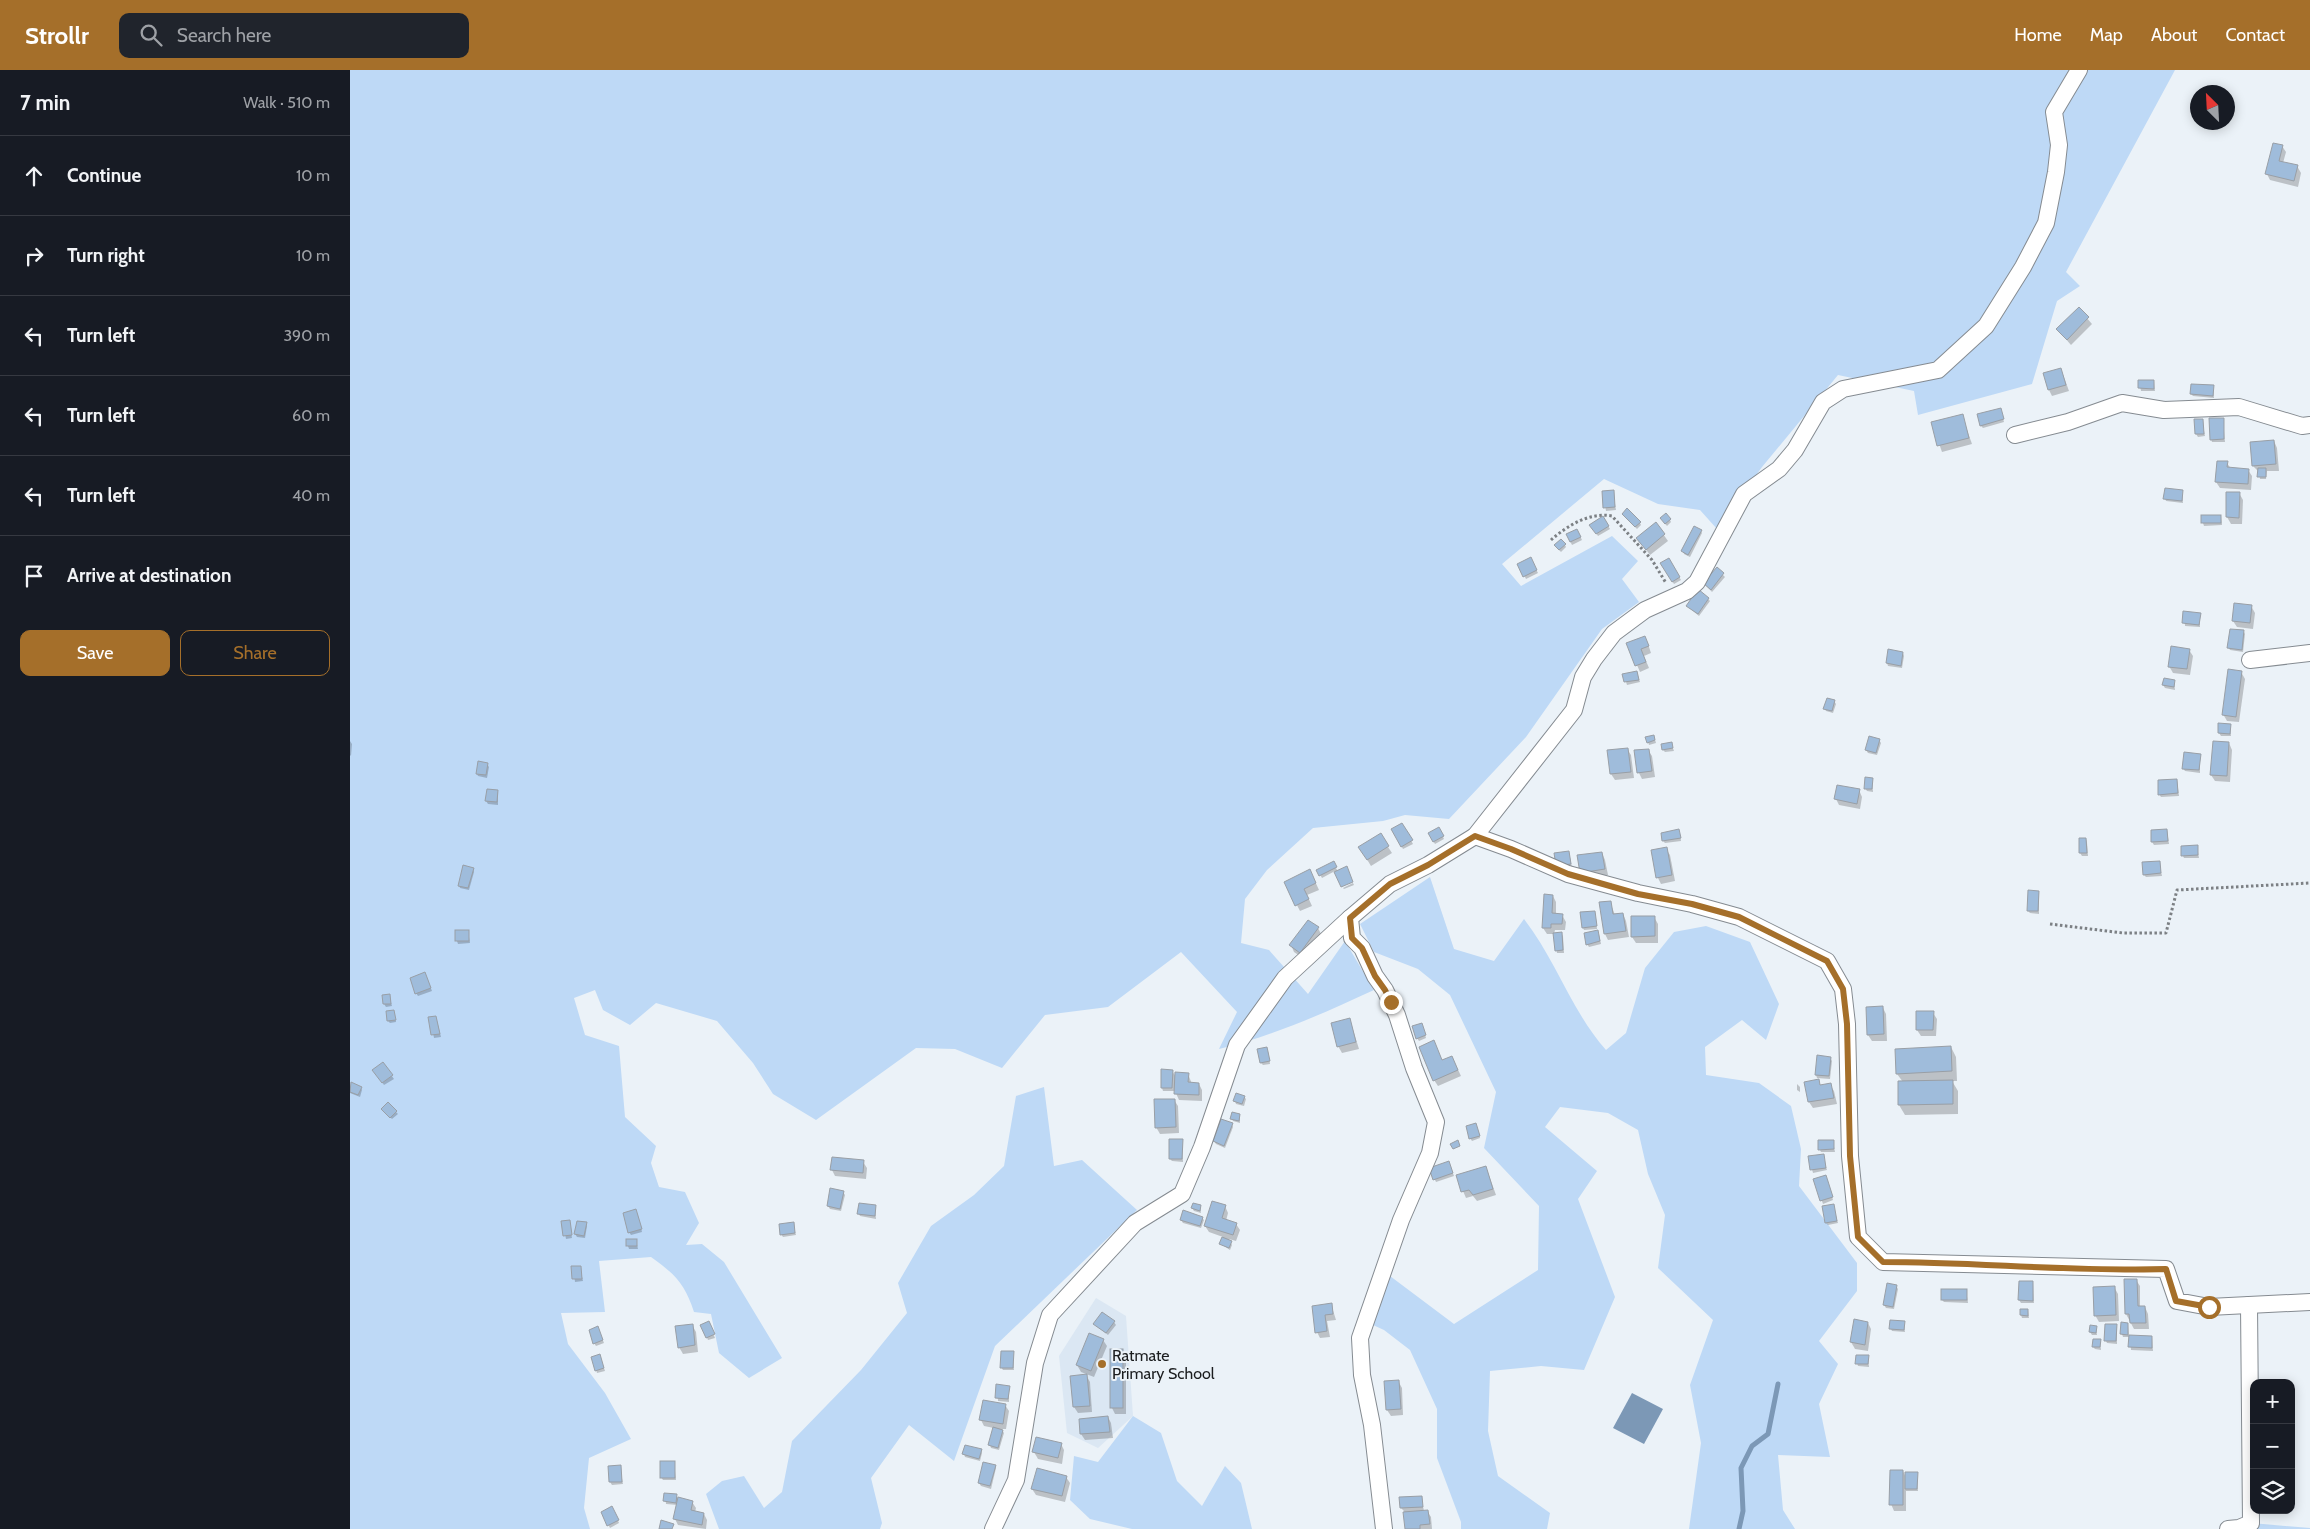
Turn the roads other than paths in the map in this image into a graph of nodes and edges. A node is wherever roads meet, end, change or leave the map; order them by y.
1 (2079, 70) edge
2 (2310, 425) edge
3 (2015, 434) dead end
4 (2310, 653) edge
5 (2250, 660) dead end
6 (1475, 836) junction
7 (1350, 918) junction
8 (2310, 1302) edge
9 (2250, 1305) junction
10 (994, 1529) edge
11 (1384, 1529) edge
12 (2228, 1529) edge

1 - 6 street
2 - 3 street
4 - 5 street
6 - 7 street
6 - 9 street
7 - 10 street
7 - 11 street
8 - 9 street
9 - 12 street

